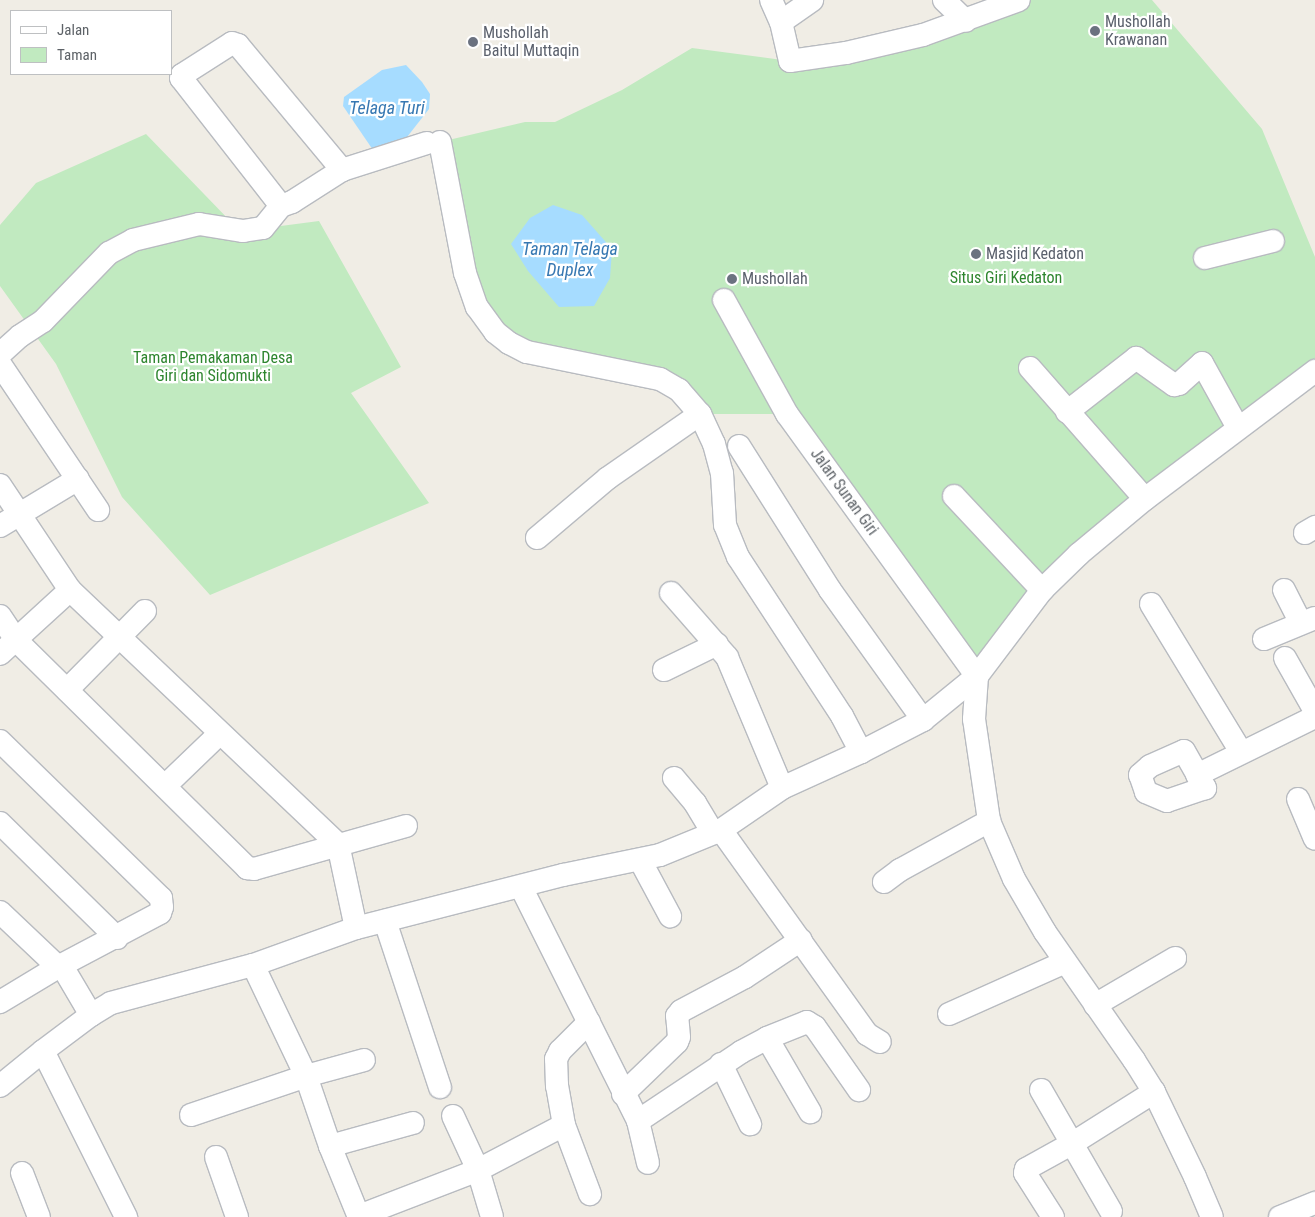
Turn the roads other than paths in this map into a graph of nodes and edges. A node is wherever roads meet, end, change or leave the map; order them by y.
1 (771, 0) edge
2 (812, 0) edge
3 (944, 0) edge
4 (1019, 0) edge
5 (966, 21) junction
6 (781, 22) junction
7 (342, 170) junction
8 (281, 206) junction
9 (1273, 241) dead end
10 (1205, 258) dead end
11 (724, 300) dead end
12 (0, 354) edge
13 (0, 364) edge
14 (1030, 368) dead end
15 (1315, 371) edge
16 (1067, 412) junction
17 (700, 414) junction
18 (1238, 428) junction
19 (739, 446) dead end
20 (78, 479) junction
21 (0, 485) edge
22 (954, 496) dead end
23 (1145, 499) junction
24 (98, 510) dead end
25 (19, 513) junction
26 (0, 526) edge
27 (537, 538) dead end
28 (70, 590) junction
29 (1042, 590) junction
30 (1284, 590) dead end
31 (671, 593) dead end
32 (1151, 604) dead end
33 (145, 611) dead end
34 (0, 616) edge
35 (1308, 621) edge
36 (120, 636) junction
37 (1264, 639) dead end
38 (717, 644) junction
39 (8, 647) edge
40 (1285, 658) dead end
41 (664, 670) dead end
42 (976, 676) junction
43 (67, 690) junction
44 (1315, 711) edge
45 (1315, 717) edge
46 (923, 720) junction
47 (220, 733) junction
48 (860, 752) junction
49 (1241, 752) junction
50 (4, 755) edge
51 (1197, 775) dead end
52 (674, 778) dead end
53 (165, 786) junction
54 (782, 788) junction
55 (1298, 799) dead end
56 (989, 821) junction
57 (0, 823) edge
58 (406, 826) dead end
59 (717, 831) junction
60 (1315, 839) edge
61 (338, 844) junction
62 (640, 860) junction
63 (884, 882) dead end
64 (521, 887) junction
65 (0, 912) edge
66 (670, 916) dead end
67 (385, 921) junction
68 (356, 928) junction
69 (117, 938) junction
70 (801, 940) junction
71 (1175, 958) dead end
72 (1065, 962) junction
73 (252, 965) junction
74 (60, 966) junction
75 (0, 1000) edge
76 (1095, 1005) junction
77 (949, 1014) dead end
78 (91, 1015) junction
79 (589, 1022) junction
80 (767, 1038) junction
81 (880, 1042) dead end
82 (43, 1051) junction
83 (364, 1060) dead end
84 (721, 1064) junction
85 (306, 1076) junction
86 (0, 1086) edge
87 (440, 1087) dead end
88 (859, 1090) dead end
89 (1041, 1090) dead end
90 (1154, 1092) junction
91 (623, 1094) junction
92 (810, 1112) dead end
93 (191, 1115) dead end
94 (453, 1116) dead end
95 (638, 1121) junction
96 (413, 1123) dead end
97 (750, 1124) dead end
98 (564, 1125) junction
99 (1073, 1143) junction
100 (330, 1146) junction
101 (216, 1157) dead end
102 (648, 1163) dead end
103 (478, 1170) junction
104 (22, 1173) dead end
105 (590, 1194) dead end
106 (1315, 1203) edge
107 (1111, 1211) dead end
108 (359, 1216) edge
109 (39, 1217) edge
110 (126, 1217) edge
111 (238, 1217) edge
112 (492, 1217) edge
113 (1053, 1217) edge
114 (1212, 1217) edge
115 (1280, 1217) edge

1 - 6 street
2 - 6 street
3 - 5 street
4 - 5 street
5 - 6 street
7 - 8 street
7 - 8 street
7 - 17 street
8 - 12 street
9 - 10 street
11 - 42 street, Jalan Sunan Giri
13 - 20 street
14 - 16 street
15 - 18 street
16 - 18 street
16 - 23 street
17 - 27 street
17 - 48 street
18 - 23 street
19 - 46 street
20 - 24 street
20 - 25 street
21 - 25 street
22 - 29 street
23 - 29 street
25 - 26 street
25 - 28 street
28 - 36 street
28 - 39 street
29 - 42 street
30 - 35 street
31 - 38 street
32 - 49 street
33 - 36 street
34 - 39 street
35 - 37 street
36 - 43 street
36 - 47 street
38 - 41 street
38 - 54 street
39 - 43 street
40 - 44 street
42 - 46 street
42 - 56 street
43 - 53 street
45 - 49 street
46 - 48 street
47 - 53 street
47 - 61 street
48 - 54 street
49 - 51 street
50 - 69 street
52 - 59 street
53 - 61 street
54 - 59 street
55 - 60 street
56 - 63 street
56 - 72 street
57 - 69 street
58 - 61 street
59 - 62 street
59 - 70 street
61 - 68 street
62 - 64 street
62 - 66 street
64 - 67 street
64 - 79 street
65 - 74 street
67 - 68 street
67 - 87 street
68 - 73 street
69 - 74 street
70 - 81 street
70 - 91 street
71 - 76 street
72 - 76 street
72 - 77 street
73 - 78 street
73 - 85 street
74 - 75 street
74 - 78 street
76 - 90 street
78 - 82 street
79 - 91 street
79 - 98 street
80 - 84 street
80 - 88 street
80 - 92 street
82 - 86 street
82 - 110 street
83 - 85 street
84 - 95 street
84 - 97 street
85 - 93 street
85 - 100 street
89 - 99 street
90 - 99 street
90 - 114 street
91 - 95 street
94 - 103 street
95 - 102 street
96 - 100 street
98 - 103 street
98 - 105 street
99 - 107 street
99 - 113 street
100 - 108 street
101 - 111 street
103 - 108 street
103 - 112 street
104 - 109 street
106 - 115 street

